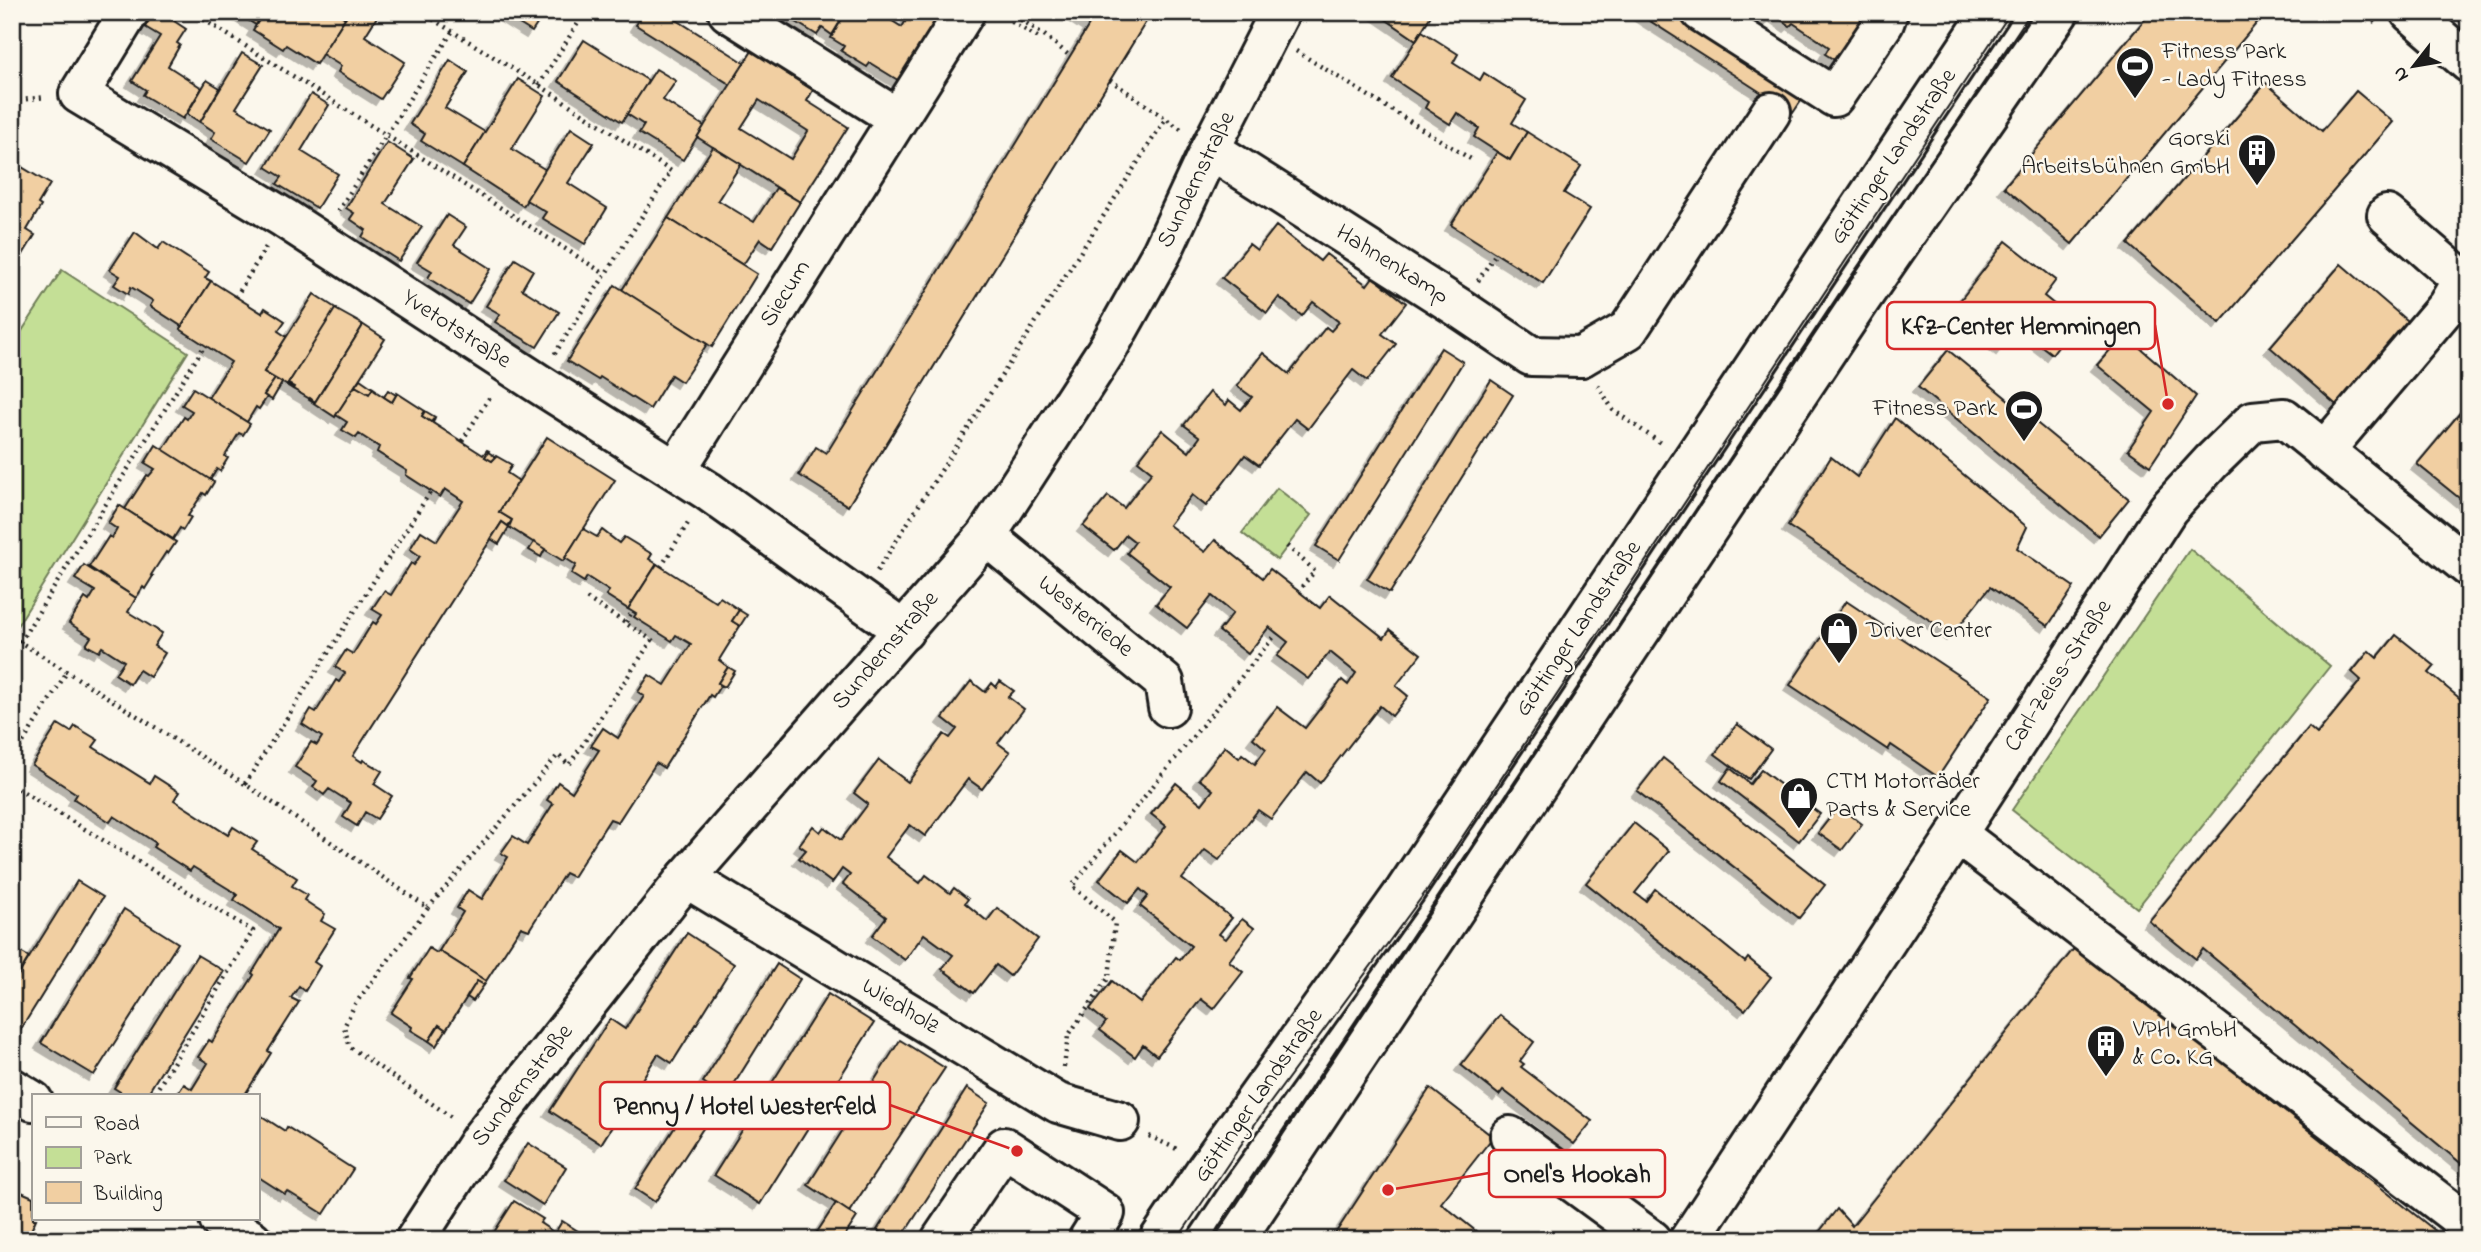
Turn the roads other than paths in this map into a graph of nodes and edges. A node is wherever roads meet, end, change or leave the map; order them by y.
1 (129, 12) edge
2 (727, 12) edge
3 (965, 12) edge
4 (1701, 12) edge
5 (1888, 12) edge
6 (1991, 12) edge
7 (2059, 12) edge
8 (2410, 12) edge
9 (1274, 23) edge
10 (2469, 63) edge
11 (1771, 112) dead end
12 (897, 118) junction
13 (1210, 149) junction
14 (2387, 215) dead end
15 (1661, 243) dead end
16 (1581, 357) junction
17 (2324, 451) junction
18 (676, 470) junction
19 (986, 536) junction
20 (2469, 567) edge
21 (904, 631) junction
22 (1168, 707) dead end
23 (1957, 834) junction
24 (686, 878) junction
25 (12, 1088) edge
26 (32, 1100) edge
27 (1120, 1121) road end
28 (1510, 1136) dead end
29 (221, 1220) edge
30 (2469, 1225) edge
31 (253, 1240) edge
32 (415, 1240) edge
33 (941, 1240) edge
34 (1088, 1240) edge
35 (1159, 1240) edge
36 (1235, 1240) edge
37 (1652, 1240) edge
38 (1689, 1240) edge

1 - 18 street, Yvetotstraße
2 - 12 street
3 - 12 street, Siecum
4 - 5 street
6 - 35 street, Göttinger Landstraße
7 - 36 street
8 - 10 street
9 - 13 street, Sundernstraße
11 - 16 street
12 - 18 street, Siecum
13 - 16 street, Hahnenkamp
13 - 19 street, Sundernstraße
14 - 17 street
15 - 16 street
17 - 20 street, Carl-Zeiss-Straße
17 - 23 street, Carl-Zeiss-Straße
18 - 21 street, Yvetotstraße
19 - 21 street, Sundernstraße
19 - 22 street, Westerriede
21 - 24 street, Sundernstraße
23 - 30 street
23 - 38 street, Carl-Zeiss-Straße
24 - 27 street, Wiedholz
24 - 32 street, Sundernstraße
25 - 26 street
28 - 37 street
29 - 31 street
33 - 34 street

